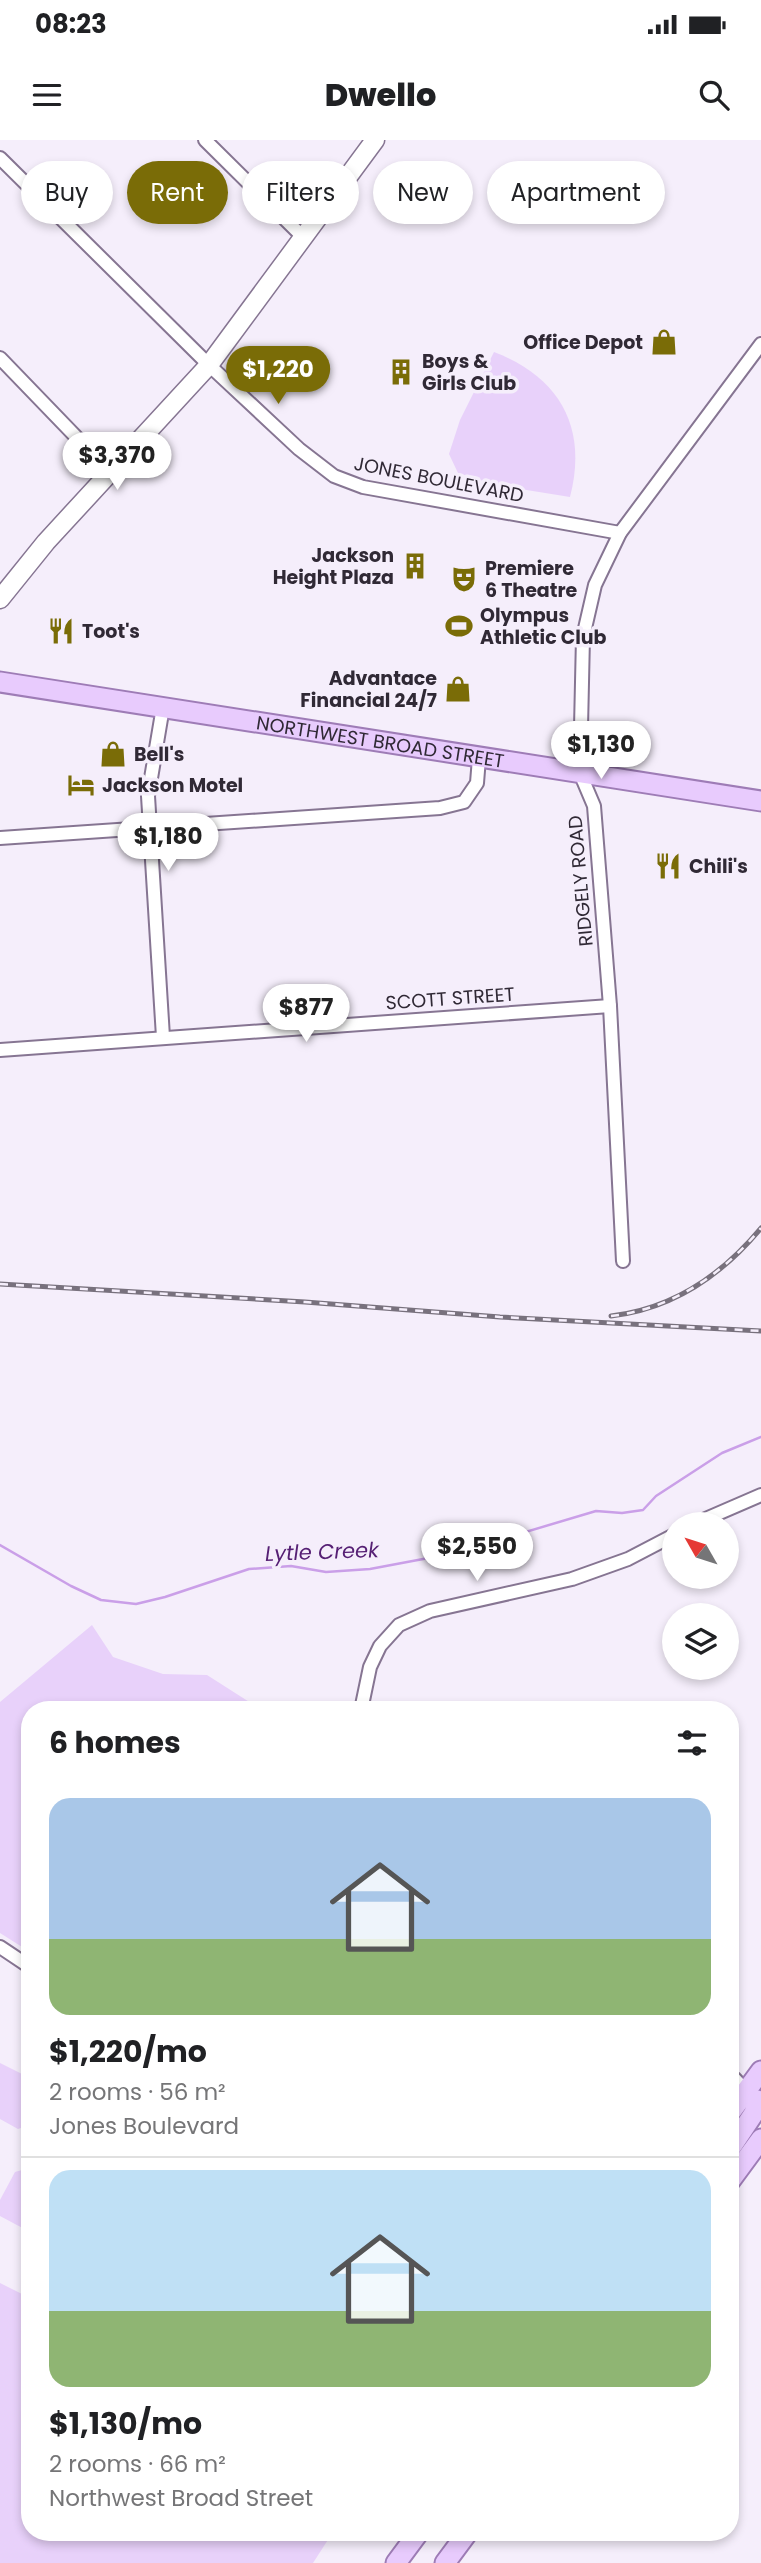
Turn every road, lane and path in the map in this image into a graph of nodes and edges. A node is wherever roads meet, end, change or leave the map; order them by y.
1 (205, 140) edge
2 (375, 140) edge
3 (0, 158) edge
4 (302, 236) junction
5 (761, 344) edge
6 (0, 358) edge
7 (209, 365) junction
8 (110, 471) junction
9 (620, 533) junction
10 (0, 599) edge
11 (0, 681) edge
12 (163, 707) junction
13 (480, 758) junction
14 (580, 773) junction
15 (761, 801) edge
16 (149, 827) junction
17 (0, 838) edge
18 (610, 1006) junction
19 (163, 1037) junction
20 (0, 1050) edge
21 (623, 1261) dead end
22 (761, 1496) edge
23 (723, 1512) edge
24 (662, 1541) edge
25 (363, 1701) edge
26 (0, 1947) edge
27 (21, 1961) edge
28 (761, 2071) edge
29 (739, 2083) edge
30 (755, 2098) edge
31 (739, 2108) edge
32 (739, 2136) edge
33 (761, 2139) edge
34 (739, 2168) edge
35 (412, 2541) edge
36 (461, 2541) edge
37 (396, 2563) edge
38 (445, 2563) edge

1 - 4 street
2 - 4 main road
3 - 7 street, JONES BOULEVARD
4 - 7 main road
5 - 9 street, RIDGELY ROAD
6 - 8 street
7 - 8 main road
7 - 9 street, JONES BOULEVARD
8 - 10 main road
9 - 14 street, RIDGELY ROAD
11 - 12 main road, NORTHWEST BROAD STREET
12 - 13 main road, NORTHWEST BROAD STREET
12 - 16 street
13 - 14 main road, NORTHWEST BROAD STREET
13 - 16 street
14 - 15 main road, NORTHWEST BROAD STREET
14 - 18 street, RIDGELY ROAD
16 - 17 street
16 - 19 street
18 - 19 street, SCOTT STREET
18 - 21 street, RIDGELY ROAD
19 - 20 street, SCOTT STREET
22 - 23 street
24 - 25 street
26 - 27 street
28 - 30 main road
29 - 30 street
30 - 31 main road
30 - 32 main road
33 - 34 main road
35 - 37 main road
36 - 38 main road

